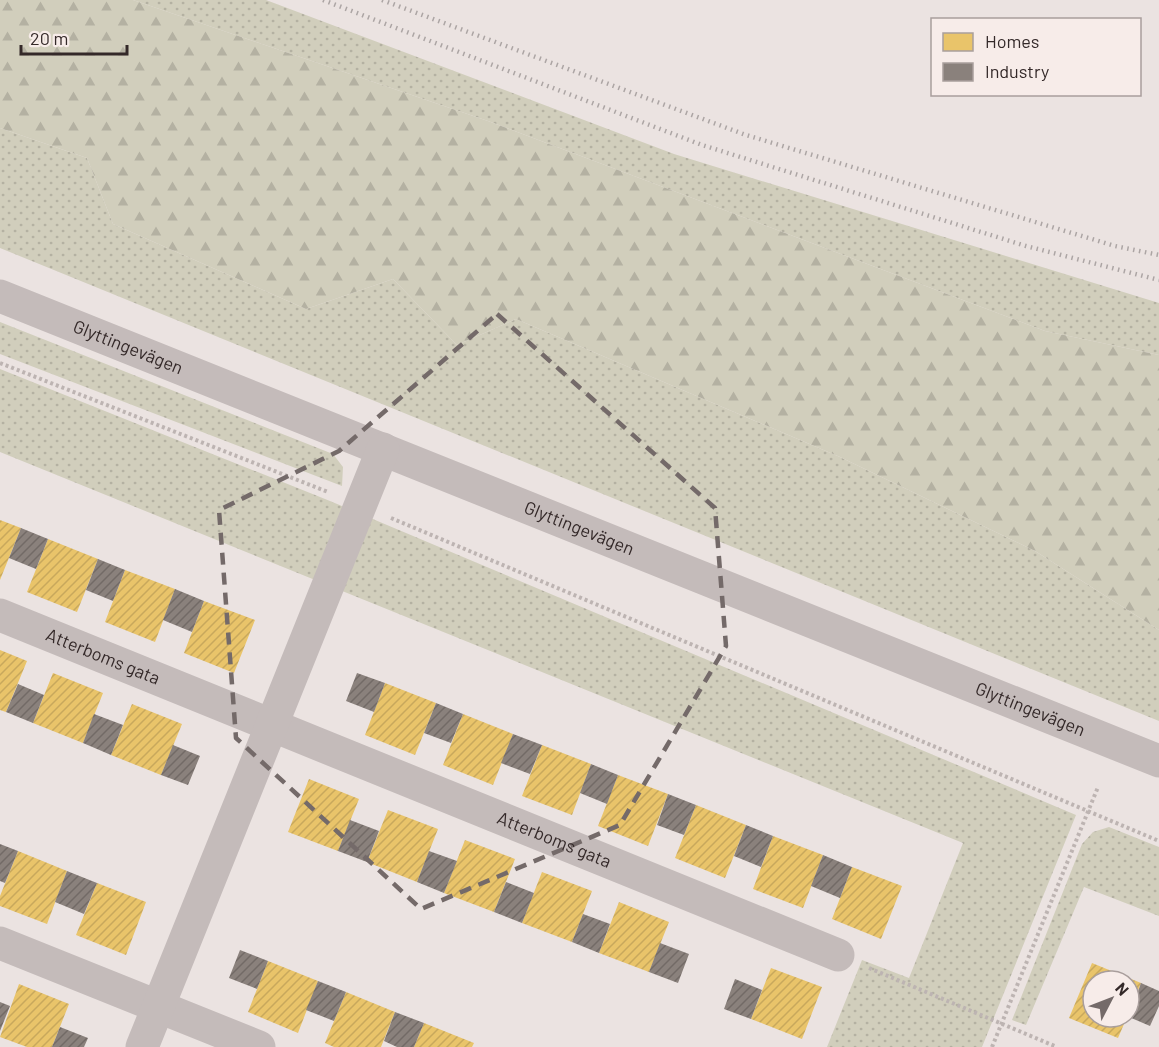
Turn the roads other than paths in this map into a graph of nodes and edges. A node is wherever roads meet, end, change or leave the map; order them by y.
1 (0, 296) edge
2 (383, 449) junction
3 (0, 615) edge
4 (273, 724) junction
5 (1159, 761) edge
6 (0, 943) edge
7 (838, 955) road end
8 (158, 1007) junction
9 (142, 1047) edge
10 (259, 1047) edge

1 - 2 street, Glyttingevägen
2 - 4 street
2 - 5 street, Glyttingevägen
3 - 4 street, Atterboms gata
4 - 7 street, Atterboms gata
4 - 8 street
6 - 8 street
8 - 9 street
8 - 10 street

